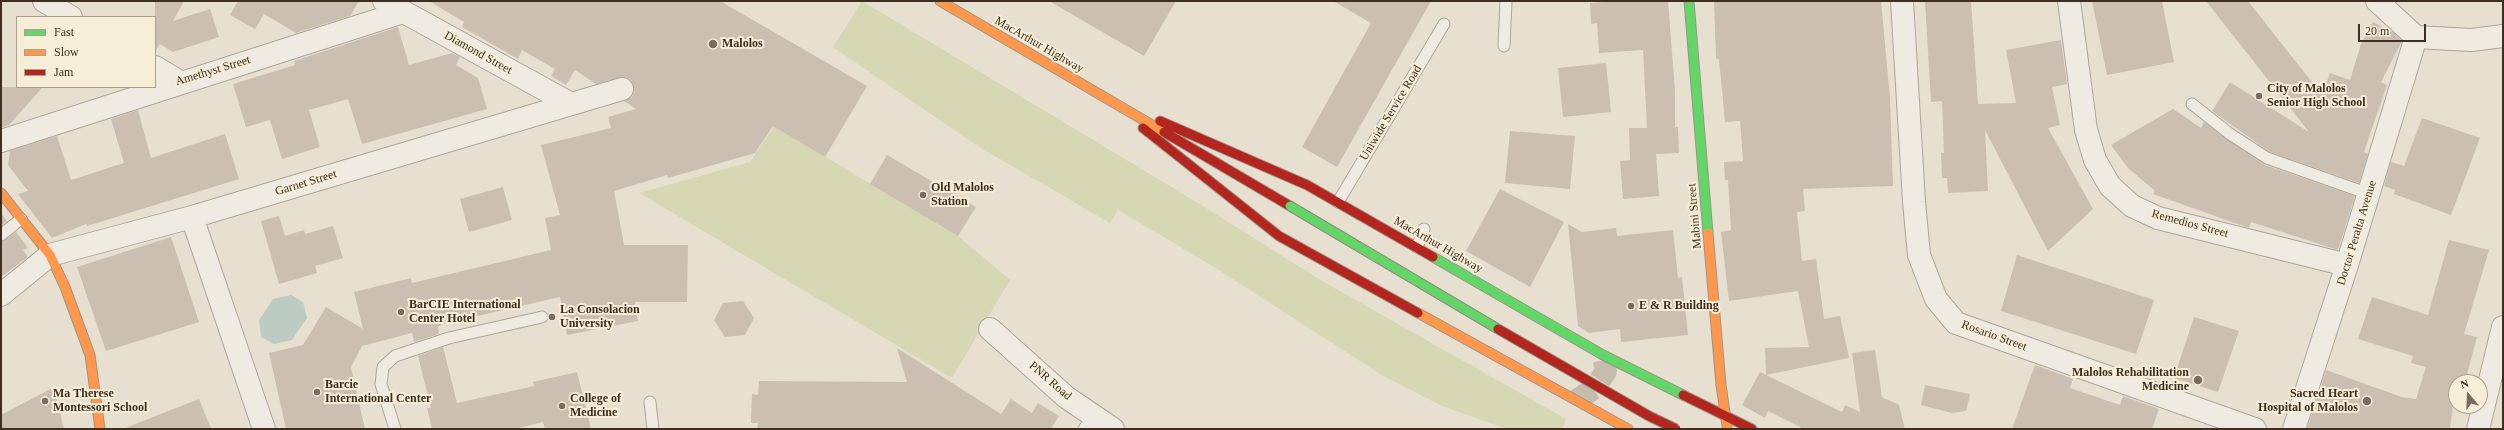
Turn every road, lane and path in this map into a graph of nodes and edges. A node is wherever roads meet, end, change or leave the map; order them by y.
1 (44, 1) edge
2 (384, 1) edge
3 (940, 1) edge
4 (1506, 1) edge
5 (1689, 1) edge
6 (1902, 1) edge
7 (2069, 1) edge
8 (2377, 1) edge
9 (403, 12) junction
10 (69, 16) edge
11 (1444, 24) dead end
12 (2503, 36) edge
13 (2416, 37) junction
14 (1504, 46) dead end
15 (156, 68) edge
16 (180, 82) junction
17 (622, 89) dead end
18 (1104, 97) junction
19 (571, 104) junction
20 (2192, 104) dead end
21 (1, 141) edge
22 (1, 193) edge
23 (2369, 194) junction
24 (1338, 202) junction
25 (192, 217) junction
26 (21, 219) junction
27 (1424, 229) dead end
28 (1, 235) edge
29 (1417, 247) junction
30 (50, 255) junction
31 (2347, 265) junction
32 (1, 296) edge
33 (542, 317) dead end
34 (2503, 326) edge
35 (990, 330) dead end
36 (650, 402) dead end
37 (1724, 414) junction
38 (1089, 422) edge
39 (100, 429) edge
40 (264, 429) edge
41 (395, 429) edge
42 (653, 429) edge
43 (1113, 429) edge
44 (1628, 429) edge
45 (1676, 429) edge
46 (1728, 429) edge
47 (1752, 429) edge
48 (2255, 429) edge
49 (2294, 429) edge
50 (2478, 429) edge

1 - 10 street
2 - 9 street, Diamond Street
3 - 18 main road, MacArthur Highway
4 - 14 lane
5 - 37 main road, Mabini Street
6 - 48 street, Rosario Street
7 - 31 street, Remedios Street
8 - 13 street
9 - 16 street, Amethyst Street
9 - 19 street, Diamond Street
11 - 24 lane, Uniwide Service Road
12 - 13 street
13 - 23 street, Doctor Peralta Avenue
15 - 16 street
16 - 21 street, Amethyst Street
17 - 19 street, Garnet Street
18 - 24 main road, MacArthur Highway
18 - 44 main road, MacArthur Highway
18 - 45 main road, MacArthur Highway, bridge
19 - 25 street, Garnet Street
20 - 23 lane
22 - 26 main road
23 - 31 street, Doctor Peralta Avenue
24 - 29 main road, MacArthur Highway
25 - 30 street, Garnet Street
25 - 40 street
26 - 28 lane
26 - 30 main road
27 - 29 lane
29 - 37 main road, MacArthur Highway
30 - 32 street, Garnet Street
30 - 39 main road
31 - 49 street, Doctor Peralta Avenue
33 - 41 lane
34 - 50 street
35 - 38 street, PNR Road
36 - 42 lane
37 - 46 main road, Mabini Street
37 - 47 main road, MacArthur Highway
38 - 43 street, PNR Road

